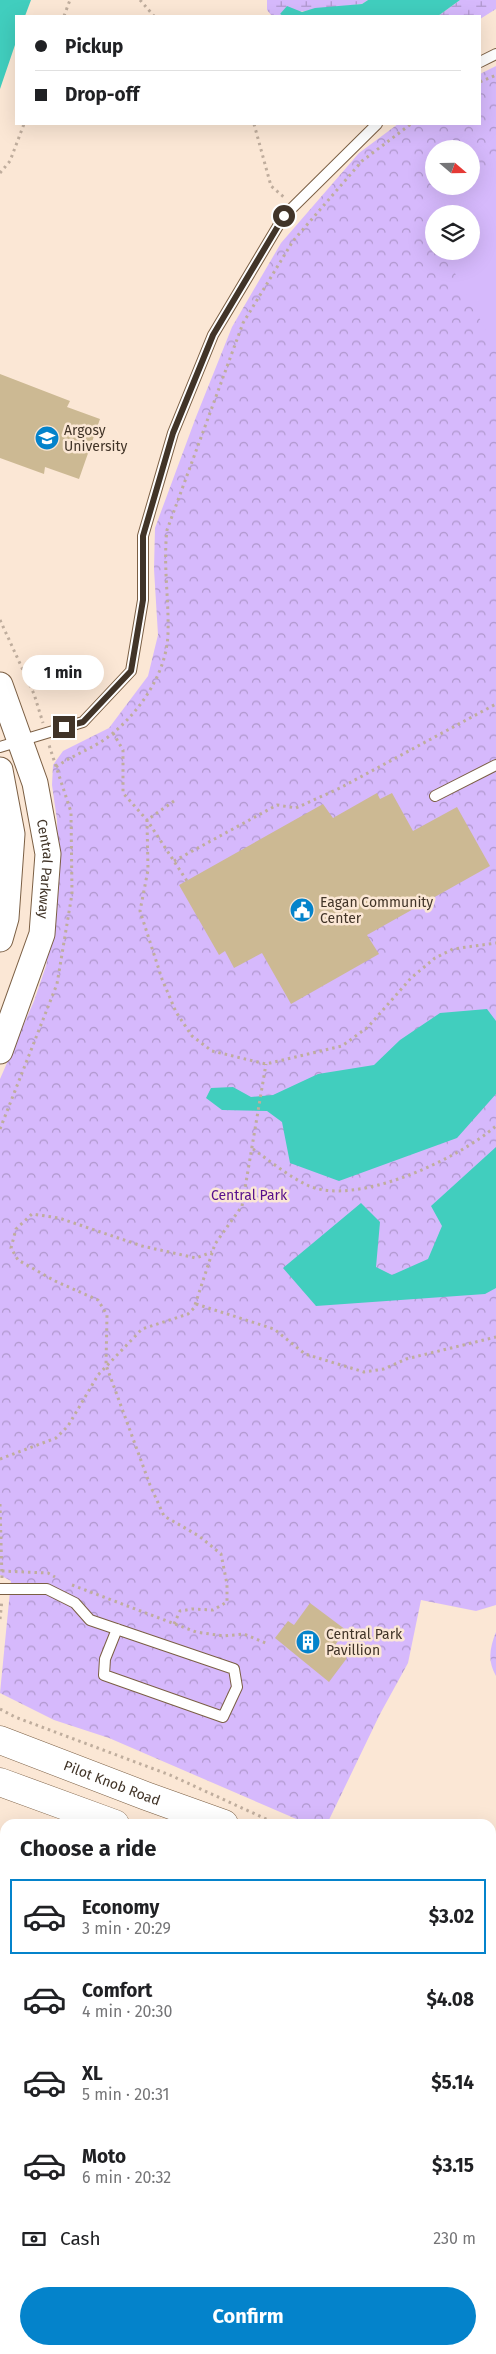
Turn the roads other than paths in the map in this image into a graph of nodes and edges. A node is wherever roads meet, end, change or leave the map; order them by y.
1 (496, 54) edge
2 (481, 62) edge
3 (376, 125) edge
4 (0, 686) edge
5 (10, 744) edge
6 (496, 765) edge
7 (0, 770) edge
8 (435, 796) dead end
9 (0, 939) edge
10 (0, 1051) edge
11 (1, 1589) edge
12 (117, 1629) junction
13 (0, 1740) edge
14 (0, 1782) edge
15 (101, 1819) edge
16 (211, 1819) edge

1 - 2 lane
3 - 5 lane
4 - 5 street, Central Parkway
5 - 10 street, Central Parkway
6 - 8 lane
7 - 9 street, Central Parkway
11 - 12 lane
12 - 12 lane
13 - 16 main road, Pilot Knob Road
14 - 15 main road

